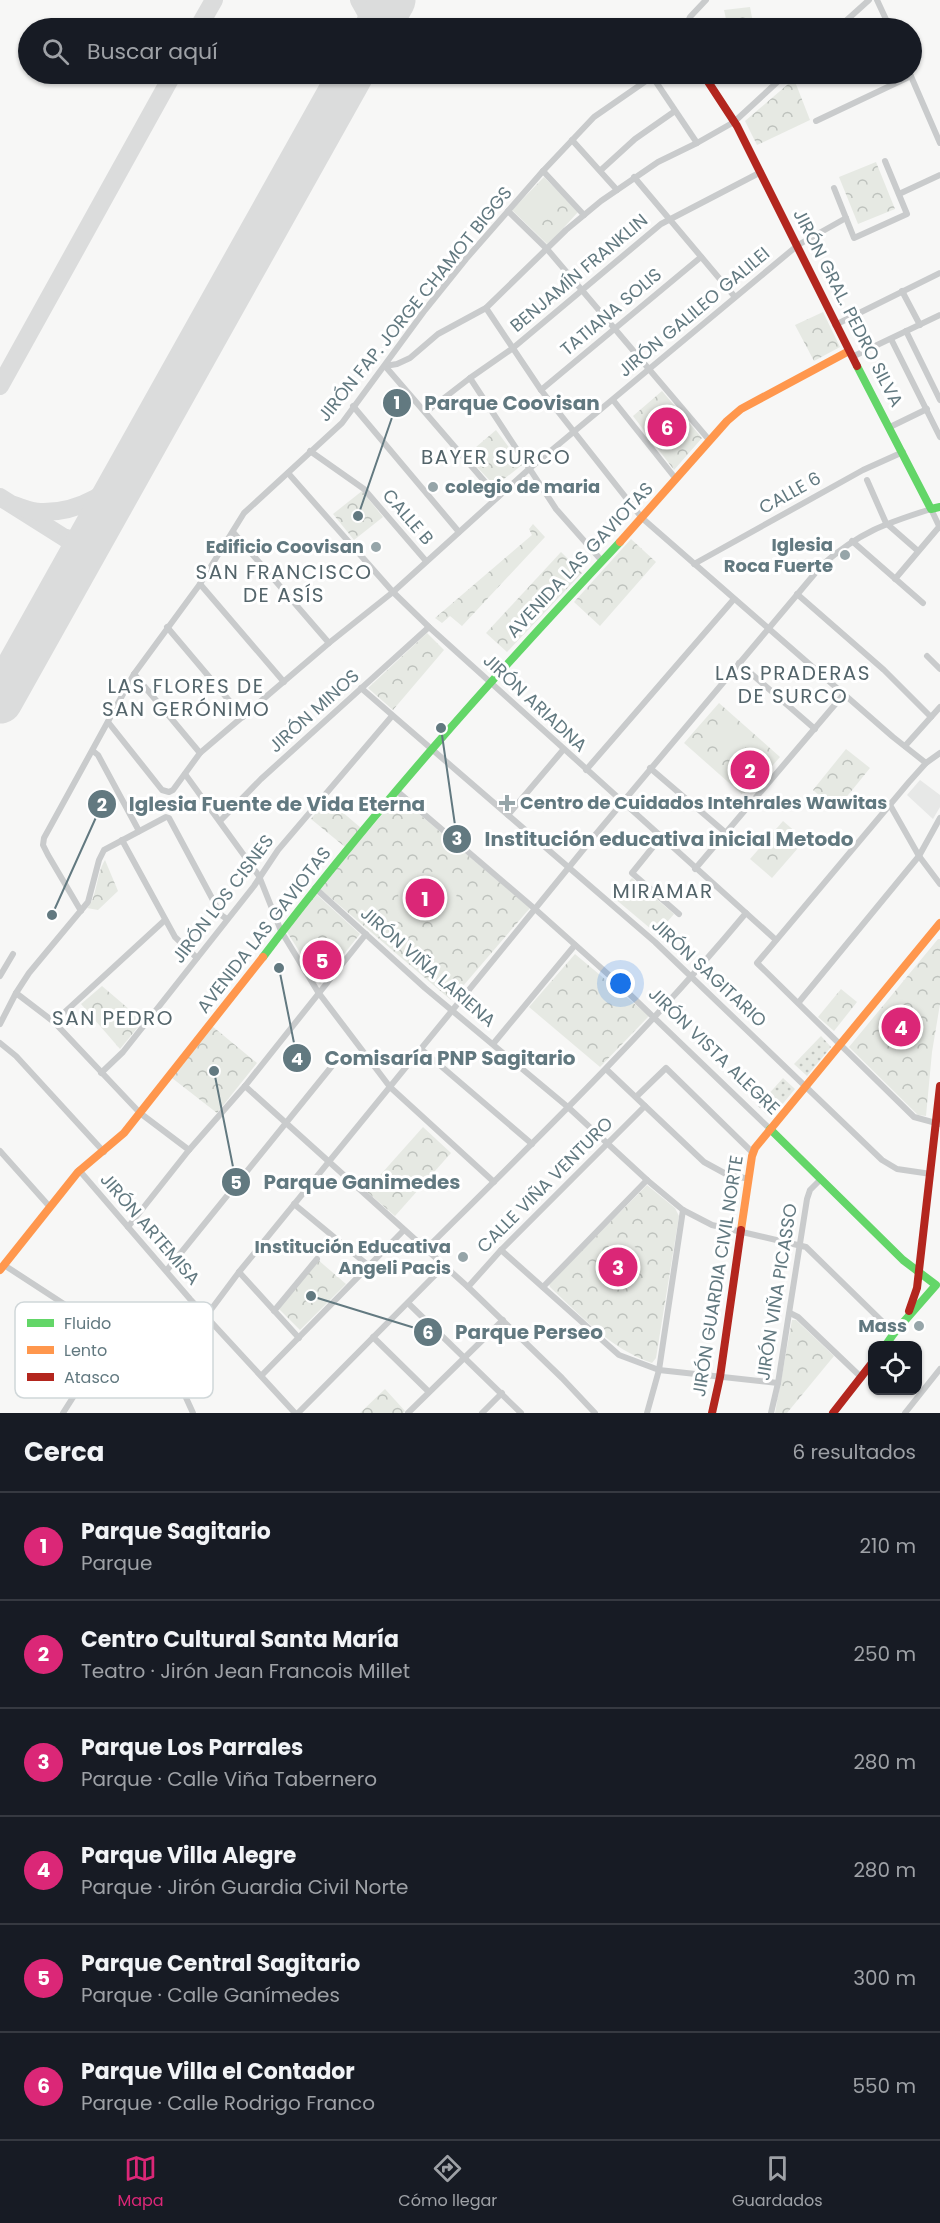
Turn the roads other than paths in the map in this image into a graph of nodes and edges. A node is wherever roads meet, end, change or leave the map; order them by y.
1 (706, 0) edge
2 (869, 0) edge
3 (877, 0) edge
4 (690, 18) edge
5 (849, 18) edge
6 (885, 18) edge
7 (641, 84) edge
8 (659, 84) edge
9 (709, 84) edge
10 (775, 84) edge
11 (892, 84) edge
12 (914, 84) edge
13 (675, 111) junction
14 (816, 121) dead end
15 (734, 122) junction
16 (572, 140) junction
17 (697, 143) junction
18 (940, 143) edge
19 (885, 161) dead end
20 (601, 170) junction
21 (543, 171) junction
22 (760, 172) junction
23 (940, 175) edge
24 (634, 177) junction
25 (834, 188) dead end
26 (617, 190) junction
27 (899, 194) junction
28 (508, 211) junction
29 (584, 215) junction
30 (846, 218) junction
31 (669, 220) junction
32 (798, 245) junction
33 (547, 249) junction
34 (701, 257) junction
35 (940, 273) edge
36 (582, 289) junction
37 (902, 291) junction
38 (735, 297) junction
39 (486, 308) junction
40 (940, 315) edge
41 (835, 324) junction
42 (920, 325) junction
43 (615, 329) junction
44 (906, 331) junction
45 (891, 339) junction
46 (513, 348) junction
47 (850, 354) junction
48 (385, 366) junction
49 (649, 369) junction
50 (470, 378) junction
51 (540, 390) junction
52 (613, 400) junction
53 (940, 400) edge
54 (353, 406) junction
55 (927, 409) junction
56 (426, 412) junction
57 (890, 427) junction
58 (574, 431) junction
59 (940, 437) edge
60 (710, 441) junction
61 (310, 451) junction
62 (903, 452) junction
63 (529, 469) junction
64 (288, 473) junction
65 (676, 479) junction
66 (867, 480) dead end
67 (498, 497) junction
68 (936, 508) edge
69 (642, 518) junction
70 (885, 524) junction
71 (940, 527) edge
72 (233, 532) junction
73 (459, 532) junction
74 (852, 541) junction
75 (918, 551) junction
76 (426, 561) junction
77 (602, 561) junction
78 (694, 564) junction
79 (894, 579) junction
80 (200, 584) junction
81 (393, 592) junction
82 (797, 594) junction
83 (734, 598) junction
84 (923, 603) dead end
85 (167, 627) junction
86 (429, 627) junction
87 (769, 628) junction
88 (329, 643) junction
89 (927, 656) dead end
90 (739, 663) junction
91 (940, 669) edge
92 (134, 674) junction
93 (284, 682) junction
94 (491, 682) junction
95 (361, 688) junction
96 (844, 694) junction
97 (940, 707) edge
98 (392, 716) junction
99 (243, 717) junction
100 (931, 717) junction
101 (108, 722) junction
102 (814, 729) junction
103 (905, 746) junction
104 (433, 750) junction
105 (563, 750) junction
106 (93, 752) junction
107 (200, 753) junction
108 (940, 753) edge
109 (926, 763) junction
110 (650, 768) junction
111 (586, 770) junction
112 (185, 774) junction
113 (396, 791) junction
114 (622, 803) junction
115 (890, 806) junction
116 (508, 814) junction
117 (940, 818) edge
118 (221, 820) junction
119 (139, 831) junction
120 (726, 833) junction
121 (661, 837) junction
122 (122, 840) junction
123 (920, 856) junction
124 (570, 866) junction
125 (695, 869) junction
126 (260, 876) junction
127 (940, 884) edge
128 (315, 888) junction
129 (535, 909) junction
130 (81, 911) junction
131 (746, 913) junction
132 (679, 914) dead end
133 (227, 919) junction
134 (165, 920) junction
135 (940, 923) edge
136 (281, 932) junction
137 (366, 934) junction
138 (776, 940) junction
139 (575, 945) junction
140 (12, 954) dead end
141 (197, 958) junction
142 (0, 976) edge
143 (692, 976) junction
144 (318, 992) junction
145 (16, 993) junction
146 (799, 1002) junction
147 (453, 1009) junction
148 (655, 1016) junction
149 (54, 1022) junction
150 (0, 1024) edge
151 (0, 1042) edge
152 (493, 1044) junction
153 (841, 1044) junction
154 (421, 1049) junction
155 (332, 1066) dead end
156 (606, 1068) junction
157 (101, 1073) junction
158 (245, 1086) junction
159 (807, 1086) junction
160 (940, 1086) edge
161 (390, 1087) junction
162 (636, 1097) junction
163 (645, 1106) junction
164 (569, 1108) junction
165 (140, 1113) junction
166 (286, 1122) junction
167 (938, 1124) edge
168 (770, 1129) junction
169 (608, 1143) junction
170 (532, 1144) junction
171 (0, 1150) edge
172 (189, 1150) junction
173 (104, 1152) junction
174 (753, 1153) junction
175 (329, 1162) junction
176 (80, 1170) junction
177 (931, 1174) junction
178 (749, 1179) junction
179 (821, 1179) junction
180 (647, 1180) junction
181 (494, 1182) junction
182 (294, 1204) junction
183 (49, 1206) junction
184 (683, 1210) junction
185 (128, 1227) junction
186 (404, 1230) junction
187 (741, 1232) junction
188 (799, 1244) junction
189 (426, 1249) junction
190 (501, 1250) junction
191 (317, 1259) dead end
192 (369, 1266) junction
193 (444, 1266) junction
194 (2, 1268) edge
195 (167, 1270) junction
196 (239, 1272) junction
197 (919, 1273) junction
198 (468, 1287) junction
199 (543, 1287) junction
200 (938, 1287) edge
201 (57, 1302) edge
202 (193, 1302) edge
203 (408, 1303) junction
204 (213, 1307) edge
205 (274, 1311) junction
206 (789, 1313) junction
207 (503, 1320) junction
208 (213, 1322) edge
209 (894, 1333) junction
210 (373, 1337) junction
211 (299, 1338) junction
212 (888, 1341) edge
213 (465, 1357) junction
214 (940, 1369) edge
215 (659, 1370) junction
216 (868, 1370) edge
217 (262, 1375) junction
218 (720, 1377) junction
219 (862, 1378) junction
220 (778, 1383) junction
221 (429, 1392) junction
222 (502, 1393) junction
223 (73, 1398) edge
224 (186, 1398) edge
225 (908, 1412) edge
226 (63, 1413) edge
227 (193, 1413) edge
228 (297, 1413) edge
229 (408, 1413) edge
230 (482, 1413) edge
231 (521, 1413) edge
232 (595, 1413) edge
233 (647, 1413) edge
234 (712, 1413) edge
235 (771, 1413) edge
236 (833, 1413) edge

1 - 4 street
2 - 5 street
3 - 6 street
7 - 16 street, JIRÓN FAP. JORGE CHAMOT BIGGS
8 - 13 street
9 - 15 street, JIRÓN GRAL. PEDRO SILVA
10 - 15 street
11 - 14 street
12 - 18 street
13 - 17 street
13 - 20 street
15 - 17 street
15 - 22 street, JIRÓN GRAL. PEDRO SILVA
16 - 20 street
16 - 21 street, JIRÓN FAP. JORGE CHAMOT BIGGS
17 - 24 street
19 - 27 street
20 - 26 street
21 - 28 street, JIRÓN FAP. JORGE CHAMOT BIGGS
21 - 29 street
22 - 31 street, BENJAMÍN FRANKLIN
22 - 32 street, JIRÓN GRAL. PEDRO SILVA
23 - 27 street
24 - 26 street
24 - 31 street
25 - 30 street
26 - 29 street
27 - 30 street
28 - 33 street
28 - 48 street, JIRÓN FAP. JORGE CHAMOT BIGGS
29 - 33 street
30 - 32 street, JIRÓN GALILEO GALILEI
31 - 34 street
31 - 36 street, BENJAMÍN FRANKLIN
32 - 38 street, JIRÓN GALILEO GALILEI
32 - 41 street, JIRÓN GRAL. PEDRO SILVA
33 - 36 street
33 - 39 street
34 - 38 street
34 - 43 street, TATIANA SOLIS
35 - 37 street
36 - 43 street
36 - 46 street, BENJAMÍN FRANKLIN
37 - 41 street
37 - 42 street
38 - 49 street, JIRÓN GALILEO GALILEI
39 - 46 street
39 - 48 street
40 - 42 street
41 - 47 street, JIRÓN GRAL. PEDRO SILVA
42 - 44 street
43 - 49 street
43 - 51 street, TATIANA SOLIS
44 - 45 street
44 - 53 street
45 - 47 street
45 - 55 street
46 - 50 street, BENJAMÍN FRANKLIN
46 - 51 street
47 - 57 street, JIRÓN GRAL. PEDRO SILVA
47 - 60 street, AVENIDA LAS GAVIOTAS
48 - 54 street, JIRÓN FAP. JORGE CHAMOT BIGGS
48 - 56 street
49 - 52 street, JIRÓN GALILEO GALILEI
49 - 60 street
50 - 56 street, BENJAMÍN FRANKLIN
50 - 63 street
51 - 58 street
52 - 58 street, JIRÓN GALILEO GALILEI
52 - 65 street
54 - 61 street, JIRÓN FAP. JORGE CHAMOT BIGGS
54 - 73 street
55 - 57 street
55 - 59 street
56 - 67 street
57 - 62 street, JIRÓN GRAL. PEDRO SILVA
58 - 63 street, JIRÓN GALILEO GALILEI
58 - 69 street
60 - 65 street, AVENIDA LAS GAVIOTAS
61 - 64 street, JIRÓN FAP. JORGE CHAMOT BIGGS
61 - 76 street, CALLE B
62 - 68 street, JIRÓN GRAL. PEDRO SILVA
62 - 78 street, CALLE 6
63 - 67 street, JIRÓN GALILEO GALILEI
63 - 77 street
64 - 72 street, JIRÓN FAP. JORGE CHAMOT BIGGS
64 - 81 street, JIRÓN ARIADNA
65 - 69 street, AVENIDA LAS GAVIOTAS
66 - 70 street
67 - 73 street, JIRÓN GALILEO GALILEI
68 - 70 street
68 - 71 street
69 - 77 street, AVENIDA LAS GAVIOTAS
69 - 78 street
70 - 74 street
70 - 75 street
71 - 75 street
72 - 80 street, JIRÓN FAP. JORGE CHAMOT BIGGS
72 - 88 street
73 - 76 street, JIRÓN GALILEO GALILEI
74 - 79 street
74 - 82 street
75 - 79 street
76 - 81 street, JIRÓN GALILEO GALILEI
77 - 94 street, AVENIDA LAS GAVIOTAS
78 - 83 street
79 - 84 street
80 - 85 street, JIRÓN FAP. JORGE CHAMOT BIGGS
80 - 93 street
81 - 86 street, JIRÓN ARIADNA
81 - 88 street, JIRÓN GALILEO GALILEI
82 - 87 street
82 - 100 street
83 - 87 street
83 - 111 street
85 - 92 street, JIRÓN FAP. JORGE CHAMOT BIGGS
85 - 99 street
86 - 94 street, JIRÓN ARIADNA
86 - 95 street, JIRÓN MINOS
87 - 90 street
87 - 96 street
88 - 93 street, JIRÓN GALILEO GALILEI
89 - 91 street
90 - 102 street
90 - 110 street
92 - 101 street, JIRÓN FAP. JORGE CHAMOT BIGGS
92 - 107 street
93 - 99 street, JIRÓN GALILEO GALILEI
94 - 104 street, AVENIDA LAS GAVIOTAS
94 - 105 street, JIRÓN ARIADNA
95 - 98 street, JIRÓN SAGITARIO
95 - 118 street, JIRÓN MINOS
96 - 102 street
96 - 103 street
97 - 100 street
98 - 104 street, JIRÓN SAGITARIO
98 - 126 street, JIRÓN LOS CISNES
99 - 107 street, JIRÓN GALILEO GALILEI
100 - 103 street
101 - 106 street, JIRÓN FAP. JORGE CHAMOT BIGGS
101 - 112 street, JIRÓN GALILEO GALILEI
102 - 120 street
103 - 109 street
104 - 113 street, AVENIDA LAS GAVIOTAS
104 - 116 street, JIRÓN SAGITARIO
105 - 111 street, JIRÓN ARIADNA
105 - 116 street
106 - 119 street
106 - 130 street, JIRÓN FAP. JORGE CHAMOT BIGGS
107 - 112 street, JIRÓN GALILEO GALILEI
108 - 109 street
109 - 115 street
110 - 114 street
110 - 120 street
111 - 114 street, JIRÓN ARIADNA
112 - 118 street
113 - 128 street, AVENIDA LAS GAVIOTAS
113 - 129 street, JIRÓN VISTA ALEGRE
114 - 121 street, JIRÓN ARIADNA
114 - 124 street
115 - 123 street
115 - 138 street
116 - 124 street, JIRÓN SAGITARIO
117 - 123 street
118 - 126 street
119 - 122 street
119 - 133 street
120 - 125 street
121 - 125 street, JIRÓN ARIADNA
121 - 132 street
122 - 130 street
122 - 134 street
123 - 127 street
123 - 146 street
124 - 129 street
124 - 143 street, JIRÓN SAGITARIO
125 - 131 street, JIRÓN ARIADNA
126 - 133 street, JIRÓN LOS CISNES
126 - 136 street
128 - 136 street, AVENIDA LAS GAVIOTAS
128 - 137 street, JIRÓN VIÑA LARIENA
129 - 139 street, JIRÓN VISTA ALEGRE
129 - 147 street
130 - 145 street
131 - 138 street, JIRÓN ARIADNA
131 - 143 street
133 - 141 street, JIRÓN LOS CISNES
134 - 141 street
134 - 149 street
135 - 153 street, JIRÓN GUARDIA CIVIL NORTE
136 - 144 street
136 - 165 street, AVENIDA LAS GAVIOTAS
137 - 144 street
137 - 147 street, JIRÓN VIÑA LARIENA
138 - 146 street
139 - 148 street, JIRÓN VISTA ALEGRE
139 - 152 street
140 - 142 street
141 - 157 street, JIRÓN LOS CISNES
143 - 148 street
143 - 159 street, JIRÓN SAGITARIO
144 - 158 street
144 - 161 street
145 - 149 street
145 - 150 street
146 - 153 street
147 - 152 street, JIRÓN VIÑA LARIENA
147 - 154 street
148 - 156 street
148 - 168 street, JIRÓN VISTA ALEGRE
149 - 157 street
151 - 173 street
152 - 164 street, JIRÓN VIÑA LARIENA
153 - 159 street, JIRÓN GUARDIA CIVIL NORTE
153 - 167 street
154 - 161 street
154 - 170 street
155 - 166 street
156 - 162 street
156 - 164 street
157 - 165 street
158 - 166 street
158 - 172 street
159 - 168 street, JIRÓN GUARDIA CIVIL NORTE
159 - 177 street, JIRÓN SAGITARIO
160 - 167 street
161 - 175 street
161 - 181 street
162 - 163 street
162 - 174 street
163 - 169 street, CALLE VIÑA VENTURO
163 - 178 street
164 - 169 street, JIRÓN VIÑA LARIENA
164 - 170 street
165 - 172 street
165 - 173 street, AVENIDA LAS GAVIOTAS
166 - 175 street
166 - 195 street
167 - 177 street
168 - 174 street, JIRÓN GUARDIA CIVIL NORTE
168 - 179 street, JIRÓN VISTA ALEGRE
169 - 180 street, JIRÓN VIÑA LARIENA
169 - 190 street, CALLE VIÑA VENTURO
170 - 181 street
171 - 183 street
172 - 185 street
173 - 176 street, AVENIDA LAS GAVIOTAS
174 - 178 street, JIRÓN GUARDIA CIVIL NORTE
175 - 182 street
175 - 186 street
176 - 183 street, AVENIDA LAS GAVIOTAS
176 - 185 street, JIRÓN ARTEMISA
177 - 197 street
178 - 187 street, JIRÓN GUARDIA CIVIL NORTE
179 - 188 street, JIRÓN VIÑA PICASSO
179 - 197 street, JIRÓN VISTA ALEGRE
180 - 184 street, JIRÓN VIÑA LARIENA
180 - 199 street
181 - 189 street
182 - 192 street
182 - 196 street
183 - 194 street, AVENIDA LAS GAVIOTAS
184 - 187 street, JIRÓN VIÑA LARIENA
184 - 215 street
185 - 195 street, JIRÓN ARTEMISA
186 - 189 street
186 - 192 street
187 - 188 street, JIRÓN VIÑA LARIENA
187 - 218 street, JIRÓN GUARDIA CIVIL NORTE
188 - 206 street, JIRÓN VIÑA PICASSO
188 - 209 street, JIRÓN VIÑA LARIENA
189 - 193 street
190 - 198 street, CALLE VIÑA VENTURO
190 - 199 street
191 - 205 street
192 - 211 street
193 - 198 street
193 - 203 street
194 - 201 street
195 - 202 street, JIRÓN ARTEMISA
196 - 204 street
196 - 205 street
197 - 200 street, JIRÓN VISTA ALEGRE
197 - 209 street
198 - 207 street
199 - 215 street
200 - 209 street
203 - 210 street
203 - 213 street
205 - 211 street
206 - 219 street
206 - 220 street, JIRÓN VIÑA PICASSO
207 - 213 street
207 - 232 street
208 - 217 street, JIRÓN ARTEMISA
209 - 212 street
210 - 221 street
210 - 228 street
211 - 217 street
213 - 221 street
213 - 222 street
214 - 225 street
215 - 218 street
215 - 233 street
216 - 219 street
217 - 228 street, JIRÓN ARTEMISA
218 - 220 street
218 - 234 street, JIRÓN GUARDIA CIVIL NORTE
219 - 236 street
220 - 235 street, JIRÓN VIÑA PICASSO
221 - 229 street
222 - 230 street
222 - 231 street
223 - 226 street
224 - 227 street

